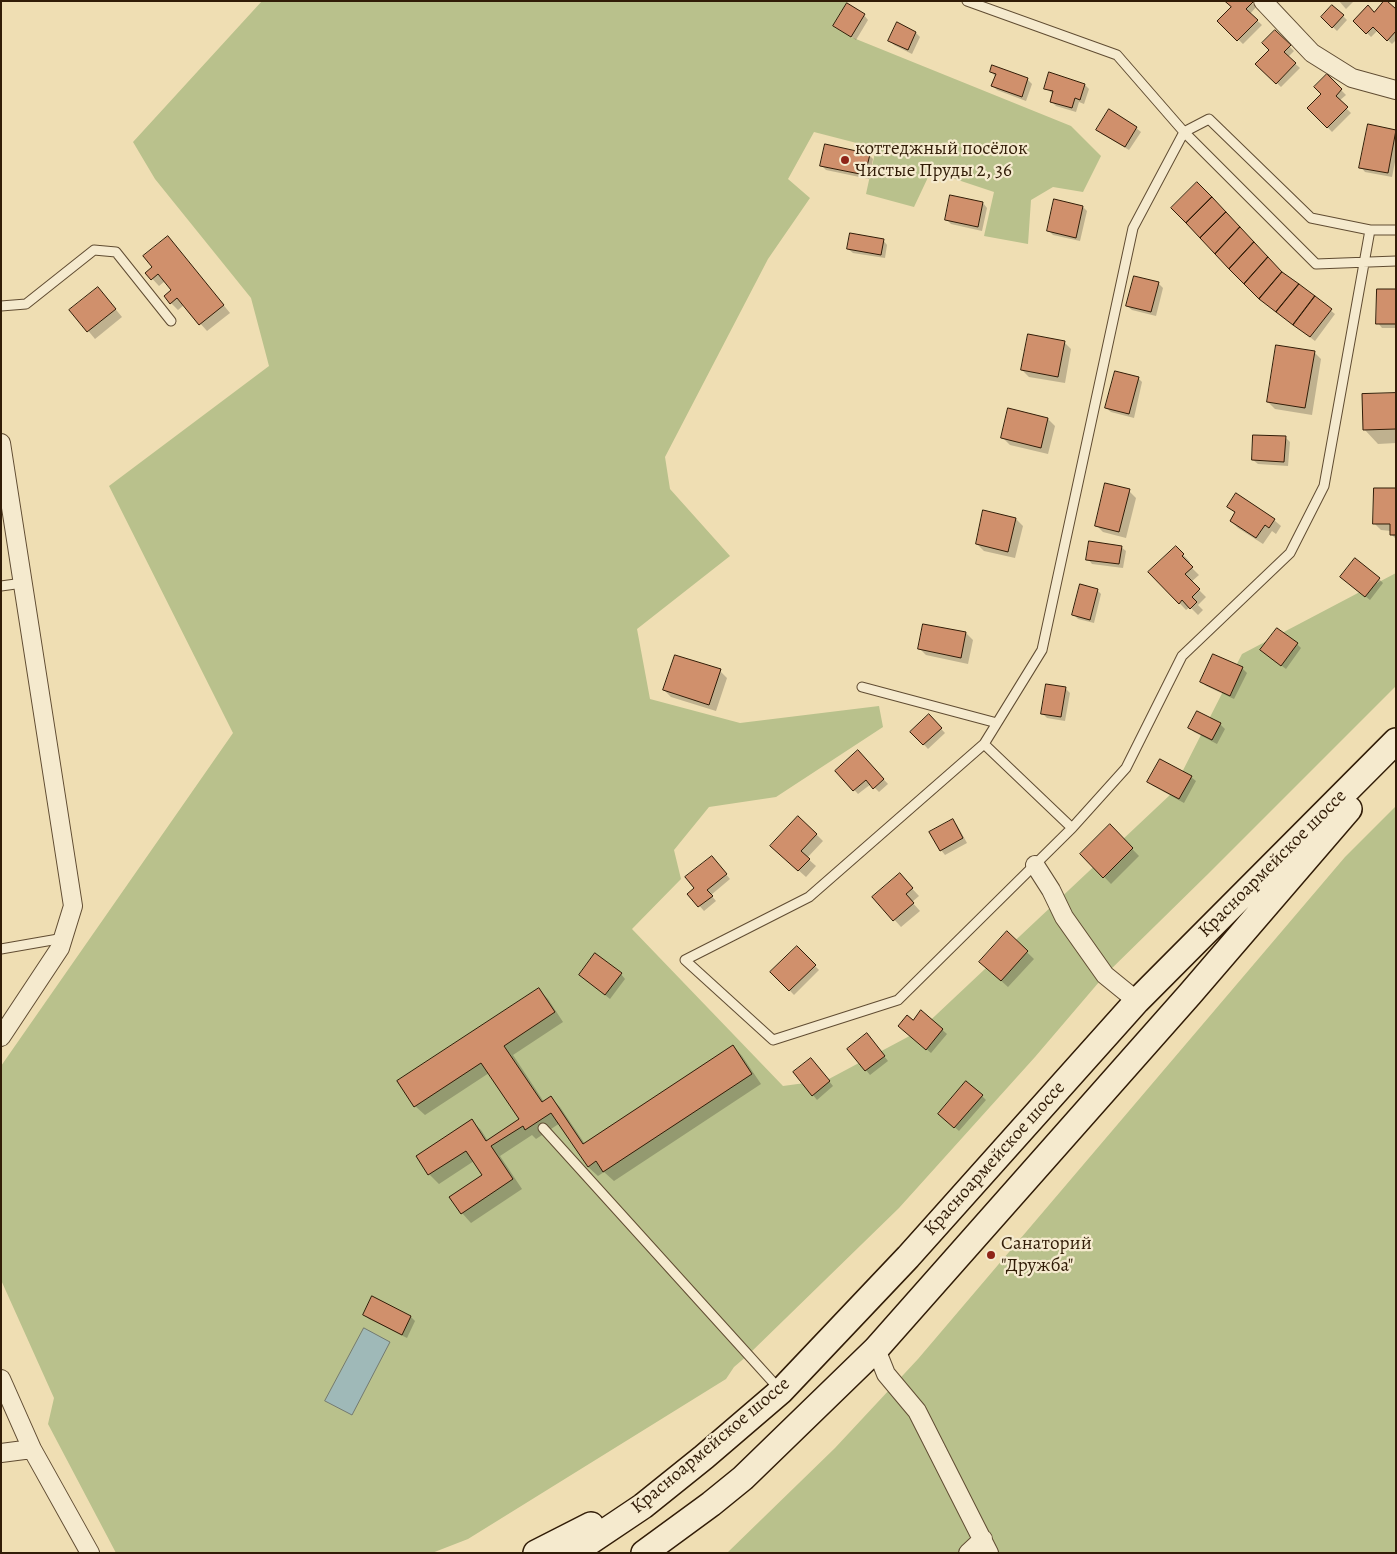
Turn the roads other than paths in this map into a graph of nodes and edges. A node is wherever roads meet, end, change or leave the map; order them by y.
1 (967, 1) edge
2 (1263, 1) edge
3 (1396, 90) edge
4 (1184, 132) junction
5 (1370, 230) junction
6 (1396, 230) edge
7 (1396, 262) edge
8 (1364, 263) junction
9 (1, 306) edge
10 (171, 322) dead end
11 (1, 443) edge
12 (23, 582) junction
13 (1, 586) edge
14 (862, 687) dead end
15 (997, 723) junction
16 (1396, 741) edge
17 (984, 744) junction
18 (1396, 755) edge
19 (1072, 828) junction
20 (1035, 864) junction
21 (64, 938) junction
22 (1, 949) edge
23 (1137, 1001) junction
24 (1, 1037) edge
25 (543, 1128) dead end
26 (876, 1349) junction
27 (1, 1380) edge
28 (781, 1391) junction
29 (32, 1449) junction
30 (1, 1453) edge
31 (704, 1457) junction
32 (743, 1478) junction
33 (986, 1546) edge
34 (90, 1553) edge
35 (536, 1553) edge
36 (573, 1553) edge
37 (644, 1553) edge
38 (670, 1553) edge
39 (968, 1553) edge

1 - 4 lane
2 - 3 street
4 - 5 lane
4 - 8 lane
4 - 15 lane
5 - 6 lane
5 - 8 lane
7 - 8 lane
8 - 19 lane
9 - 10 lane
11 - 12 street
12 - 13 lane
12 - 21 street
14 - 15 lane
15 - 17 lane
16 - 23 main road, Красноармейское шоссе
17 - 19 lane
17 - 20 lane
18 - 26 main road, Красноармейское шоссе
19 - 20 lane
20 - 23 street
21 - 22 lane
21 - 24 street
23 - 28 main road, Красноармейское шоссе
25 - 28 lane
26 - 32 main road, Красноармейское шоссе
26 - 33 street
27 - 29 street
28 - 31 main road, Красноармейское шоссе
29 - 30 street
29 - 34 street
31 - 35 main road
31 - 36 main road, Красноармейское шоссе
32 - 37 main road, Красноармейское шоссе
32 - 38 main road
33 - 39 street

